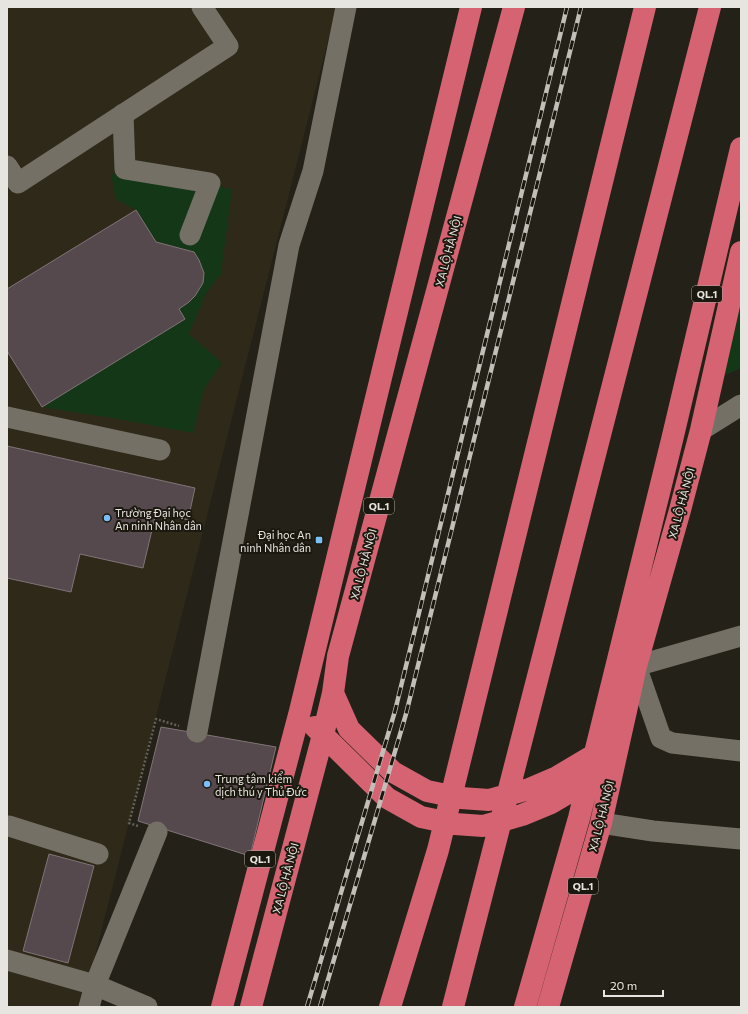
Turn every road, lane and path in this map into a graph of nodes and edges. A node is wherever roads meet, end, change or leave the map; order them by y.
1 (202, 7) edge
2 (346, 7) edge
3 (471, 7) edge
4 (514, 7) edge
5 (645, 7) edge
6 (710, 7) edge
7 (123, 114) junction
8 (741, 148) edge
9 (11, 179) edge
10 (190, 235) dead end
11 (741, 252) edge
12 (741, 405) edge
13 (7, 417) edge
14 (701, 430) junction
15 (672, 440) junction
16 (160, 450) dead end
17 (741, 636) edge
18 (636, 666) junction
19 (333, 693) junction
20 (300, 711) junction
21 (196, 732) joint
22 (323, 735) junction
23 (741, 751) edge
24 (594, 755) junction
25 (613, 763) junction
26 (587, 783) junction
27 (579, 818) junction
28 (601, 823) junction
29 (8, 828) edge
30 (157, 832) joint
31 (741, 839) edge
32 (98, 854) dead end
33 (7, 960) edge
34 (96, 985) junction
35 (89, 1007) edge
36 (147, 1007) edge
37 (222, 1007) edge
38 (251, 1007) edge
39 (390, 1007) edge
40 (453, 1007) edge
41 (526, 1007) edge
42 (548, 1007) edge

1 - 7 street
2 - 21 street
3 - 20 highway, QL.1
4 - 19 highway, XA LỘ HÀ NỘI / QL.1
5 - 39 highway
6 - 40 highway
7 - 9 street
7 - 10 street
8 - 15 highway, XA LỘ HÀ NỘI / QL.1
11 - 14 highway, XA LỘ HÀ NỘI / QL.1
12 - 14 street
13 - 16 street
14 - 15 highway
14 - 18 highway, XA LỘ HÀ NỘI / QL.1
15 - 24 highway, XA LỘ HÀ NỘI / QL.1
17 - 18 street
18 - 23 street
18 - 25 highway, XA LỘ HÀ NỘI / QL.1
19 - 22 highway, XA LỘ HÀ NỘI / QL.1
19 - 24 highway
20 - 22 highway
20 - 37 highway, QL.1
21 - 30 path
22 - 26 highway
22 - 38 highway, XA LỘ HÀ NỘI / QL.1
24 - 26 highway, XA LỘ HÀ NỘI / QL.1
25 - 26 highway
25 - 28 highway, XA LỘ HÀ NỘI / QL.1
26 - 27 highway, XA LỘ HÀ NỘI / QL.1
27 - 28 highway
27 - 41 highway, XA LỘ HÀ NỘI / QL.1
28 - 31 street
28 - 42 highway, XA LỘ HÀ NỘI / QL.1
29 - 32 street
30 - 34 street
33 - 34 street
34 - 35 street
34 - 36 street

